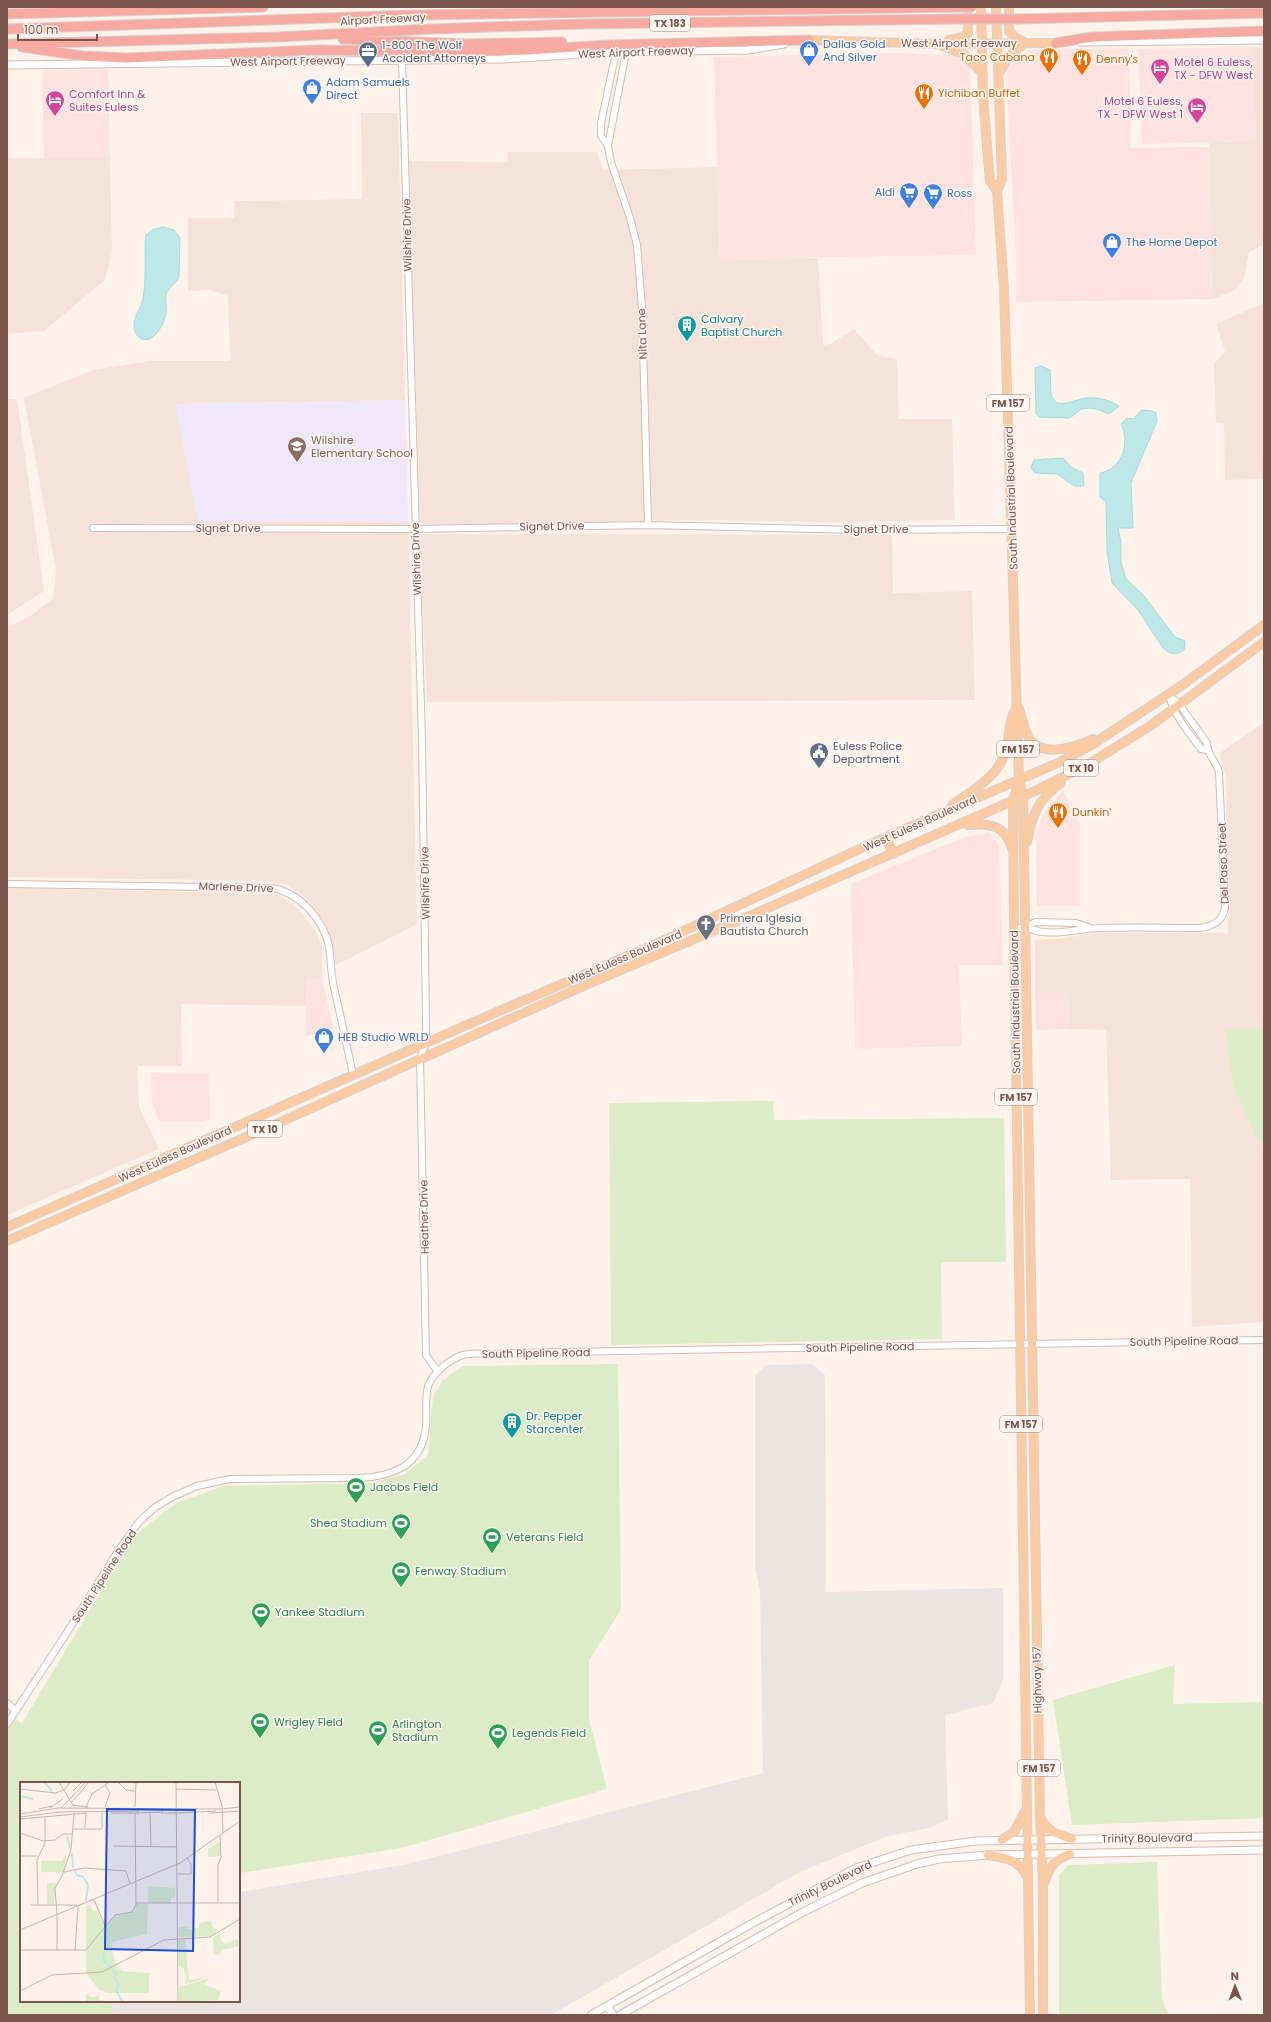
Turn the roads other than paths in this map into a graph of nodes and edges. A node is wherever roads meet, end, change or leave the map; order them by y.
1 (230, 7) edge
2 (263, 7) edge
3 (960, 7) edge
4 (968, 7) edge
5 (978, 7) edge
6 (1009, 7) edge
7 (996, 8) edge
8 (1264, 13) edge
9 (7, 14) edge
10 (7, 29) edge
11 (1264, 31) edge
12 (278, 37) junction
13 (810, 40) junction
14 (1264, 40) edge
15 (699, 42) junction
16 (997, 43) junction
17 (1026, 43) junction
18 (1056, 43) junction
19 (7, 44) edge
20 (935, 44) junction
21 (982, 44) junction
22 (616, 52) junction
23 (626, 52) junction
24 (402, 59) junction
25 (7, 65) edge
26 (983, 74) junction
27 (998, 75) junction
28 (608, 146) junction
29 (997, 192) junction
30 (648, 525) junction
31 (93, 528) dead end
32 (415, 529) junction
33 (1012, 529) junction
34 (1264, 625) edge
35 (1264, 642) edge
36 (1168, 694) junction
37 (1016, 697) junction
38 (1176, 707) junction
39 (1016, 708) junction
40 (1111, 732) junction
41 (1087, 765) junction
42 (1019, 780) junction
43 (1023, 797) junction
44 (1013, 801) junction
45 (938, 814) junction
46 (960, 825) junction
47 (886, 838) junction
48 (894, 854) junction
49 (1023, 858) junction
50 (1014, 863) junction
51 (818, 870) junction
52 (7, 884) edge
53 (812, 888) junction
54 (1026, 927) junction
55 (1091, 928) junction
56 (1014, 929) junction
57 (426, 1043) junction
58 (1015, 1046) junction
59 (1028, 1046) junction
60 (420, 1058) junction
61 (353, 1075) junction
62 (7, 1227) edge
63 (7, 1241) edge
64 (1264, 1340) edge
65 (1020, 1344) junction
66 (1033, 1344) junction
67 (438, 1372) junction
68 (7, 1703) edge
69 (16, 1711) junction
70 (7, 1724) edge
71 (1027, 1808) junction
72 (1040, 1817) junction
73 (1264, 1836) edge
74 (1166, 1838) junction
75 (1072, 1839) junction
76 (1002, 1840) junction
77 (1028, 1840) junction
78 (1042, 1840) junction
79 (1264, 1850) edge
80 (1166, 1852) junction
81 (1028, 1854) junction
82 (1070, 1854) junction
83 (988, 1855) junction
84 (1042, 1855) junction
85 (1029, 1880) junction
86 (1043, 1887) junction
87 (771, 1913) junction
88 (777, 1926) junction
89 (607, 2006) junction
90 (591, 2015) edge
91 (612, 2015) edge
92 (620, 2015) edge
93 (1030, 2015) edge
94 (1043, 2015) edge

1 - 2 highway
1 - 9 highway
3 - 5 highway, bridge
3 - 10 highway
4 - 20 main road
5 - 21 main road, South Industrial Boulevard / FM 157
6 - 17 main road
7 - 16 main road, South Industrial Boulevard / FM 157
8 - 12 highway, Airport Freeway / TX 183, bridge
11 - 18 highway
12 - 15 highway
12 - 19 highway, Airport Freeway / TX 183
13 - 15 highway
13 - 20 main road, West Airport Freeway
13 - 23 main road, West Airport Freeway
14 - 18 main road, West Airport Freeway
15 - 19 highway
16 - 17 main road, West Airport Freeway
16 - 21 main road, West Airport Freeway
16 - 27 main road, South Industrial Boulevard / FM 157
17 - 18 main road, West Airport Freeway
17 - 27 main road
20 - 21 main road, West Airport Freeway
20 - 26 main road
21 - 26 main road, South Industrial Boulevard / FM 157
22 - 23 main road, West Airport Freeway
22 - 24 main road, West Airport Freeway
22 - 28 street, Nita Lane
23 - 28 street, Nita Lane
24 - 25 main road, West Airport Freeway
24 - 32 street, Wilshire Drive
26 - 29 main road, South Industrial Boulevard / FM 157
27 - 29 main road, South Industrial Boulevard / FM 157
28 - 30 street, Nita Lane
29 - 33 main road, South Industrial Boulevard / FM 157
30 - 32 street, Signet Drive
30 - 33 street, Signet Drive
31 - 32 street, Signet Drive
32 - 57 street, Wilshire Drive
33 - 37 main road, South Industrial Boulevard / FM 157
34 - 36 main road, West Euless Boulevard / TX 10
35 - 38 main road, West Euless Boulevard / TX 10
36 - 38 street, Del Paso Street
36 - 40 main road, West Euless Boulevard / TX 10
37 - 39 main road, South Industrial Boulevard / FM 157
37 - 40 main road
38 - 41 main road, West Euless Boulevard / TX 10
38 - 55 street, Del Paso Street
39 - 42 main road, South Industrial Boulevard / FM 157
39 - 45 main road
40 - 42 main road, West Euless Boulevard / TX 10
41 - 43 main road, West Euless Boulevard / TX 10
41 - 49 main road
42 - 43 main road, South Industrial Boulevard / FM 157
42 - 44 main road, South Industrial Boulevard / FM 157
42 - 45 main road, West Euless Boulevard / TX 10
43 - 44 main road, West Euless Boulevard / TX 10
43 - 49 main road, South Industrial Boulevard / FM 157
44 - 46 main road, West Euless Boulevard / TX 10
44 - 50 main road, South Industrial Boulevard / FM 157
45 - 47 main road, West Euless Boulevard / TX 10
46 - 48 main road, West Euless Boulevard / TX 10
46 - 50 main road
47 - 48 main road
47 - 51 main road, West Euless Boulevard / TX 10
48 - 53 main road, West Euless Boulevard / TX 10
49 - 54 main road, South Industrial Boulevard / FM 157
50 - 56 main road, South Industrial Boulevard / FM 157
51 - 53 main road
51 - 57 main road, West Euless Boulevard / TX 10
52 - 61 street, Marlene Drive
53 - 60 main road, West Euless Boulevard / TX 10
54 - 55 street, Del Paso Street
54 - 55 street, Del Paso Street
54 - 56 street, Del Paso Street
54 - 59 main road, South Industrial Boulevard / FM 157
56 - 58 main road, South Industrial Boulevard / FM 157
57 - 60 street, Wilshire Drive
57 - 61 main road, West Euless Boulevard / TX 10
58 - 59 main road
58 - 65 main road, South Industrial Boulevard / FM 157
59 - 66 main road, South Industrial Boulevard / FM 157
60 - 63 main road, West Euless Boulevard / TX 10
60 - 67 street, Heather Drive
61 - 62 main road, West Euless Boulevard / TX 10
64 - 66 street, South Pipeline Road
65 - 66 street, South Pipeline Road
65 - 67 street, South Pipeline Road
65 - 71 main road, Highway 157 / FM 157
66 - 72 main road, Highway 157 / FM 157
67 - 69 street, South Pipeline Road
68 - 69 street
69 - 70 street, South Pipeline Road
71 - 76 main road
71 - 77 main road, Highway 157 / FM 157
72 - 75 main road
72 - 78 main road, Highway 157 / FM 157
73 - 74 main road, Trinity Boulevard
74 - 75 main road, Trinity Boulevard
74 - 80 main road
75 - 78 main road, Trinity Boulevard
76 - 77 main road, Trinity Boulevard
76 - 87 main road, Trinity Boulevard
77 - 78 main road, Trinity Boulevard
77 - 81 main road, Highway 157 / FM 157
78 - 84 main road, Highway 157 / FM 157
79 - 80 main road, Trinity Boulevard
80 - 82 main road, Trinity Boulevard
81 - 83 main road, Trinity Boulevard
81 - 84 main road, Trinity Boulevard
81 - 85 main road, Highway 157 / FM 157
82 - 84 main road, Trinity Boulevard
82 - 86 main road
83 - 85 main road
83 - 88 main road, Trinity Boulevard
84 - 86 main road, Highway 157 / FM 157
85 - 93 main road, Highway 157 / FM 157
86 - 94 main road, Highway 157 / FM 157
87 - 88 main road
87 - 89 main road, Trinity Boulevard
88 - 92 main road, Trinity Boulevard
89 - 90 main road, Trinity Boulevard
89 - 91 main road

